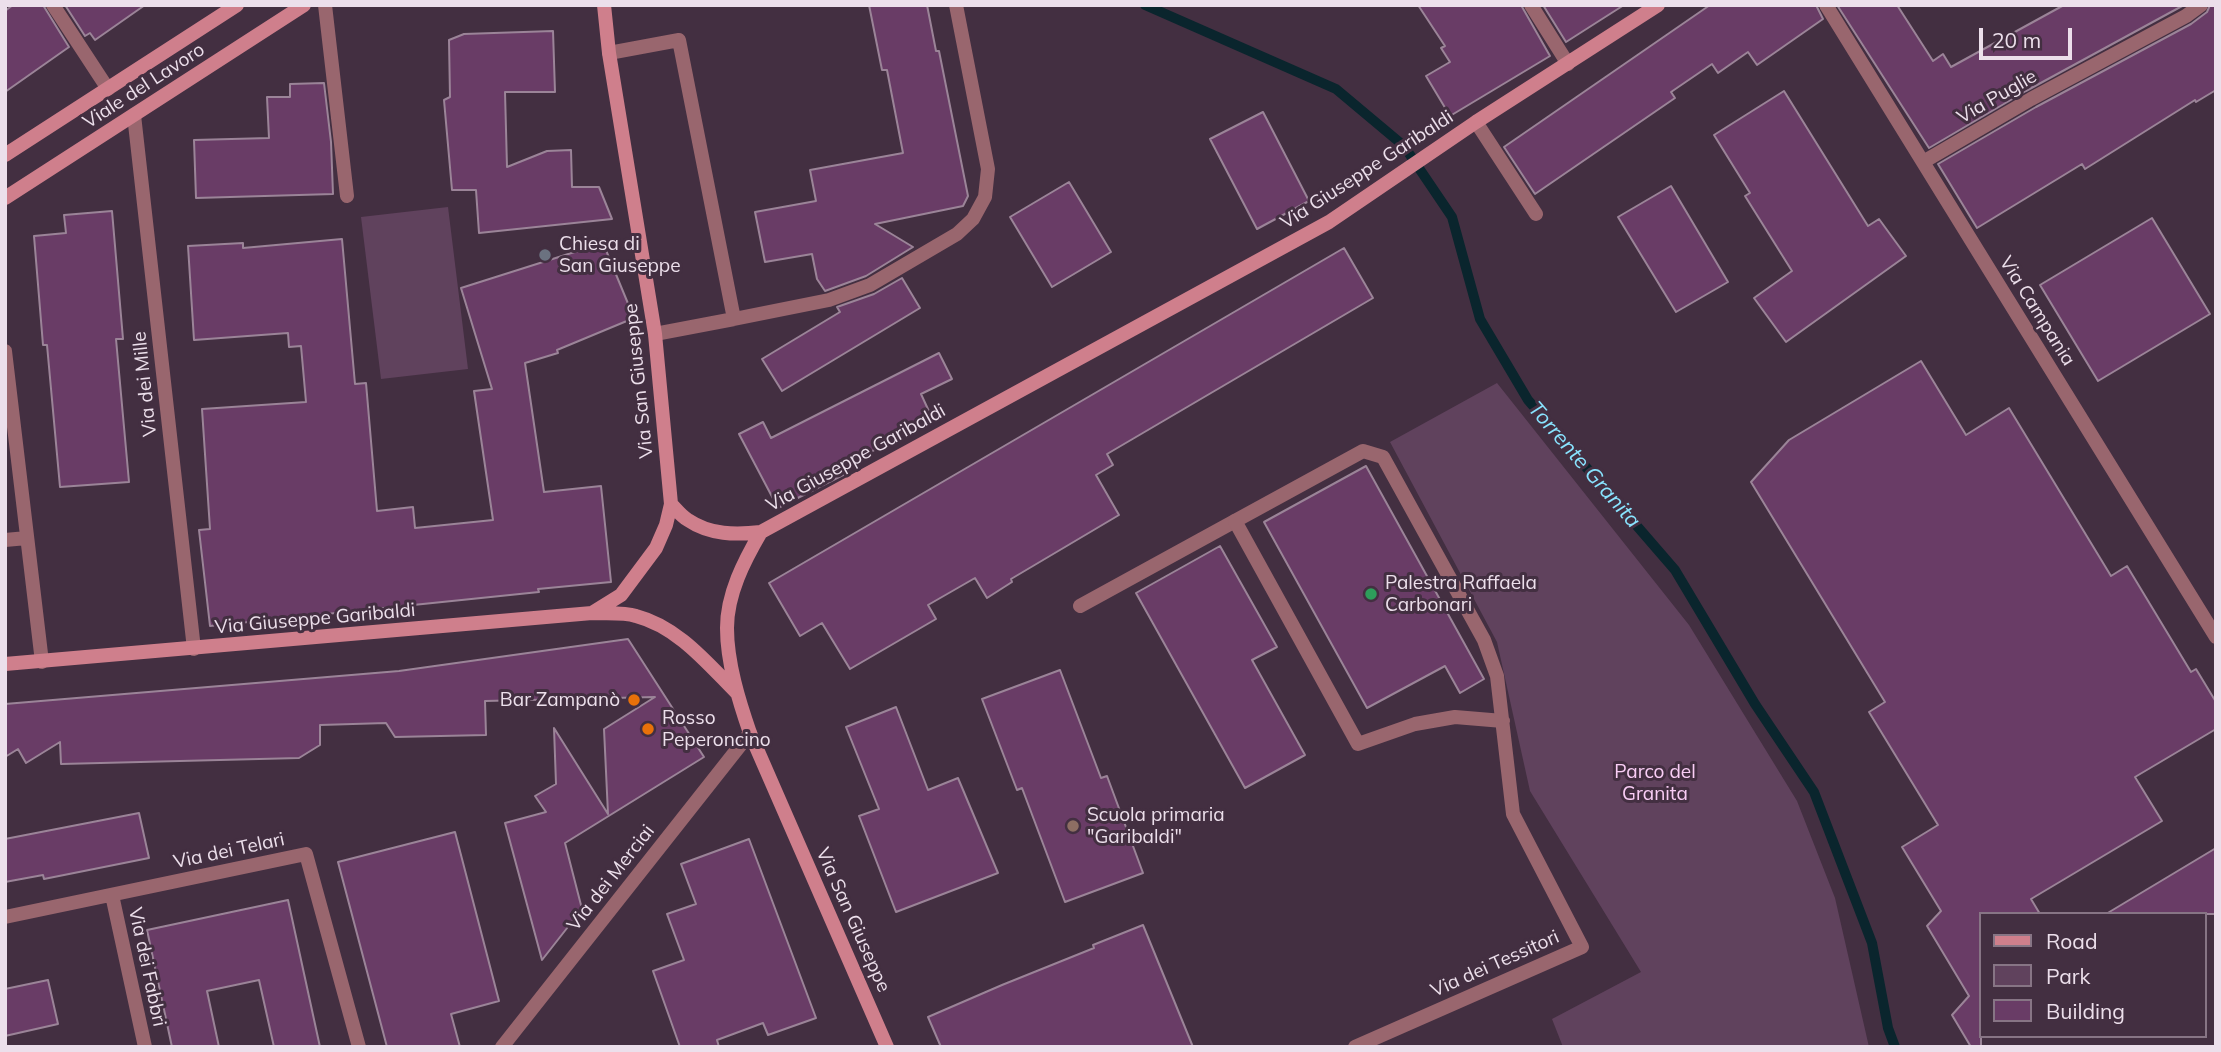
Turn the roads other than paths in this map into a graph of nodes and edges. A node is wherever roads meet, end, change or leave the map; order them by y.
1 (53, 5) edge
2 (237, 5) edge
3 (304, 5) edge
4 (325, 5) edge
5 (604, 5) edge
6 (956, 5) edge
7 (1531, 5) edge
8 (1658, 5) edge
9 (1826, 5) edge
10 (2201, 5) edge
11 (609, 53) junction
12 (1568, 64) junction
13 (108, 89) junction
14 (134, 115) junction
15 (1476, 122) junction
16 (5, 155) edge
17 (1923, 162) junction
18 (347, 197) dead end
19 (5, 198) edge
20 (1536, 214) dead end
21 (734, 319) junction
22 (655, 334) junction
23 (5, 351) edge
24 (671, 503) junction
25 (1235, 522) junction
26 (761, 532) junction
27 (27, 538) junction
28 (5, 540) edge
29 (1080, 606) dead end
30 (592, 613) junction
31 (2216, 637) edge
32 (194, 649) junction
33 (41, 662) junction
34 (5, 664) edge
35 (736, 692) junction
36 (1503, 721) junction
37 (750, 733) junction
38 (112, 895) junction
39 (5, 917) edge
40 (145, 1047) edge
41 (359, 1047) edge
42 (502, 1047) edge
43 (887, 1047) edge
44 (1355, 1047) edge

1 - 13 street
2 - 13 main road, Viale del Lavoro
3 - 14 main road, Viale del Lavoro
4 - 18 street
5 - 11 main road, Via San Giuseppe
6 - 21 street
7 - 12 street
8 - 12 main road, Via Giuseppe Garibaldi
9 - 17 street, Via Campania
10 - 17 street, Via Puglie
11 - 21 street
11 - 22 main road, Via San Giuseppe
12 - 15 main road, Via Giuseppe Garibaldi
13 - 16 main road, Viale del Lavoro
14 - 19 main road, Viale del Lavoro
14 - 32 street, Via dei Mille
15 - 20 street
15 - 26 main road, Via Giuseppe Garibaldi
17 - 31 street, Via Campania
21 - 22 street
22 - 24 main road, Via San Giuseppe
23 - 27 street
24 - 26 main road
24 - 30 main road, Via San Giuseppe
25 - 29 street, Via dei Tessitori
25 - 36 street
25 - 36 street, Via dei Tessitori
26 - 35 main road, Via Giuseppe Garibaldi
27 - 28 street
27 - 33 street
30 - 32 main road, Via Giuseppe Garibaldi
30 - 35 main road, Via Giuseppe Garibaldi
32 - 33 main road, Via Giuseppe Garibaldi
33 - 34 main road, Via Giuseppe Garibaldi
35 - 37 main road, Via San Giuseppe
36 - 44 street, Via dei Tessitori
37 - 42 street, Via dei Merciai
37 - 43 main road, Via San Giuseppe
38 - 39 street, Via dei Telari
38 - 40 street, Via dei Fabbri
38 - 41 street, Via dei Telari

